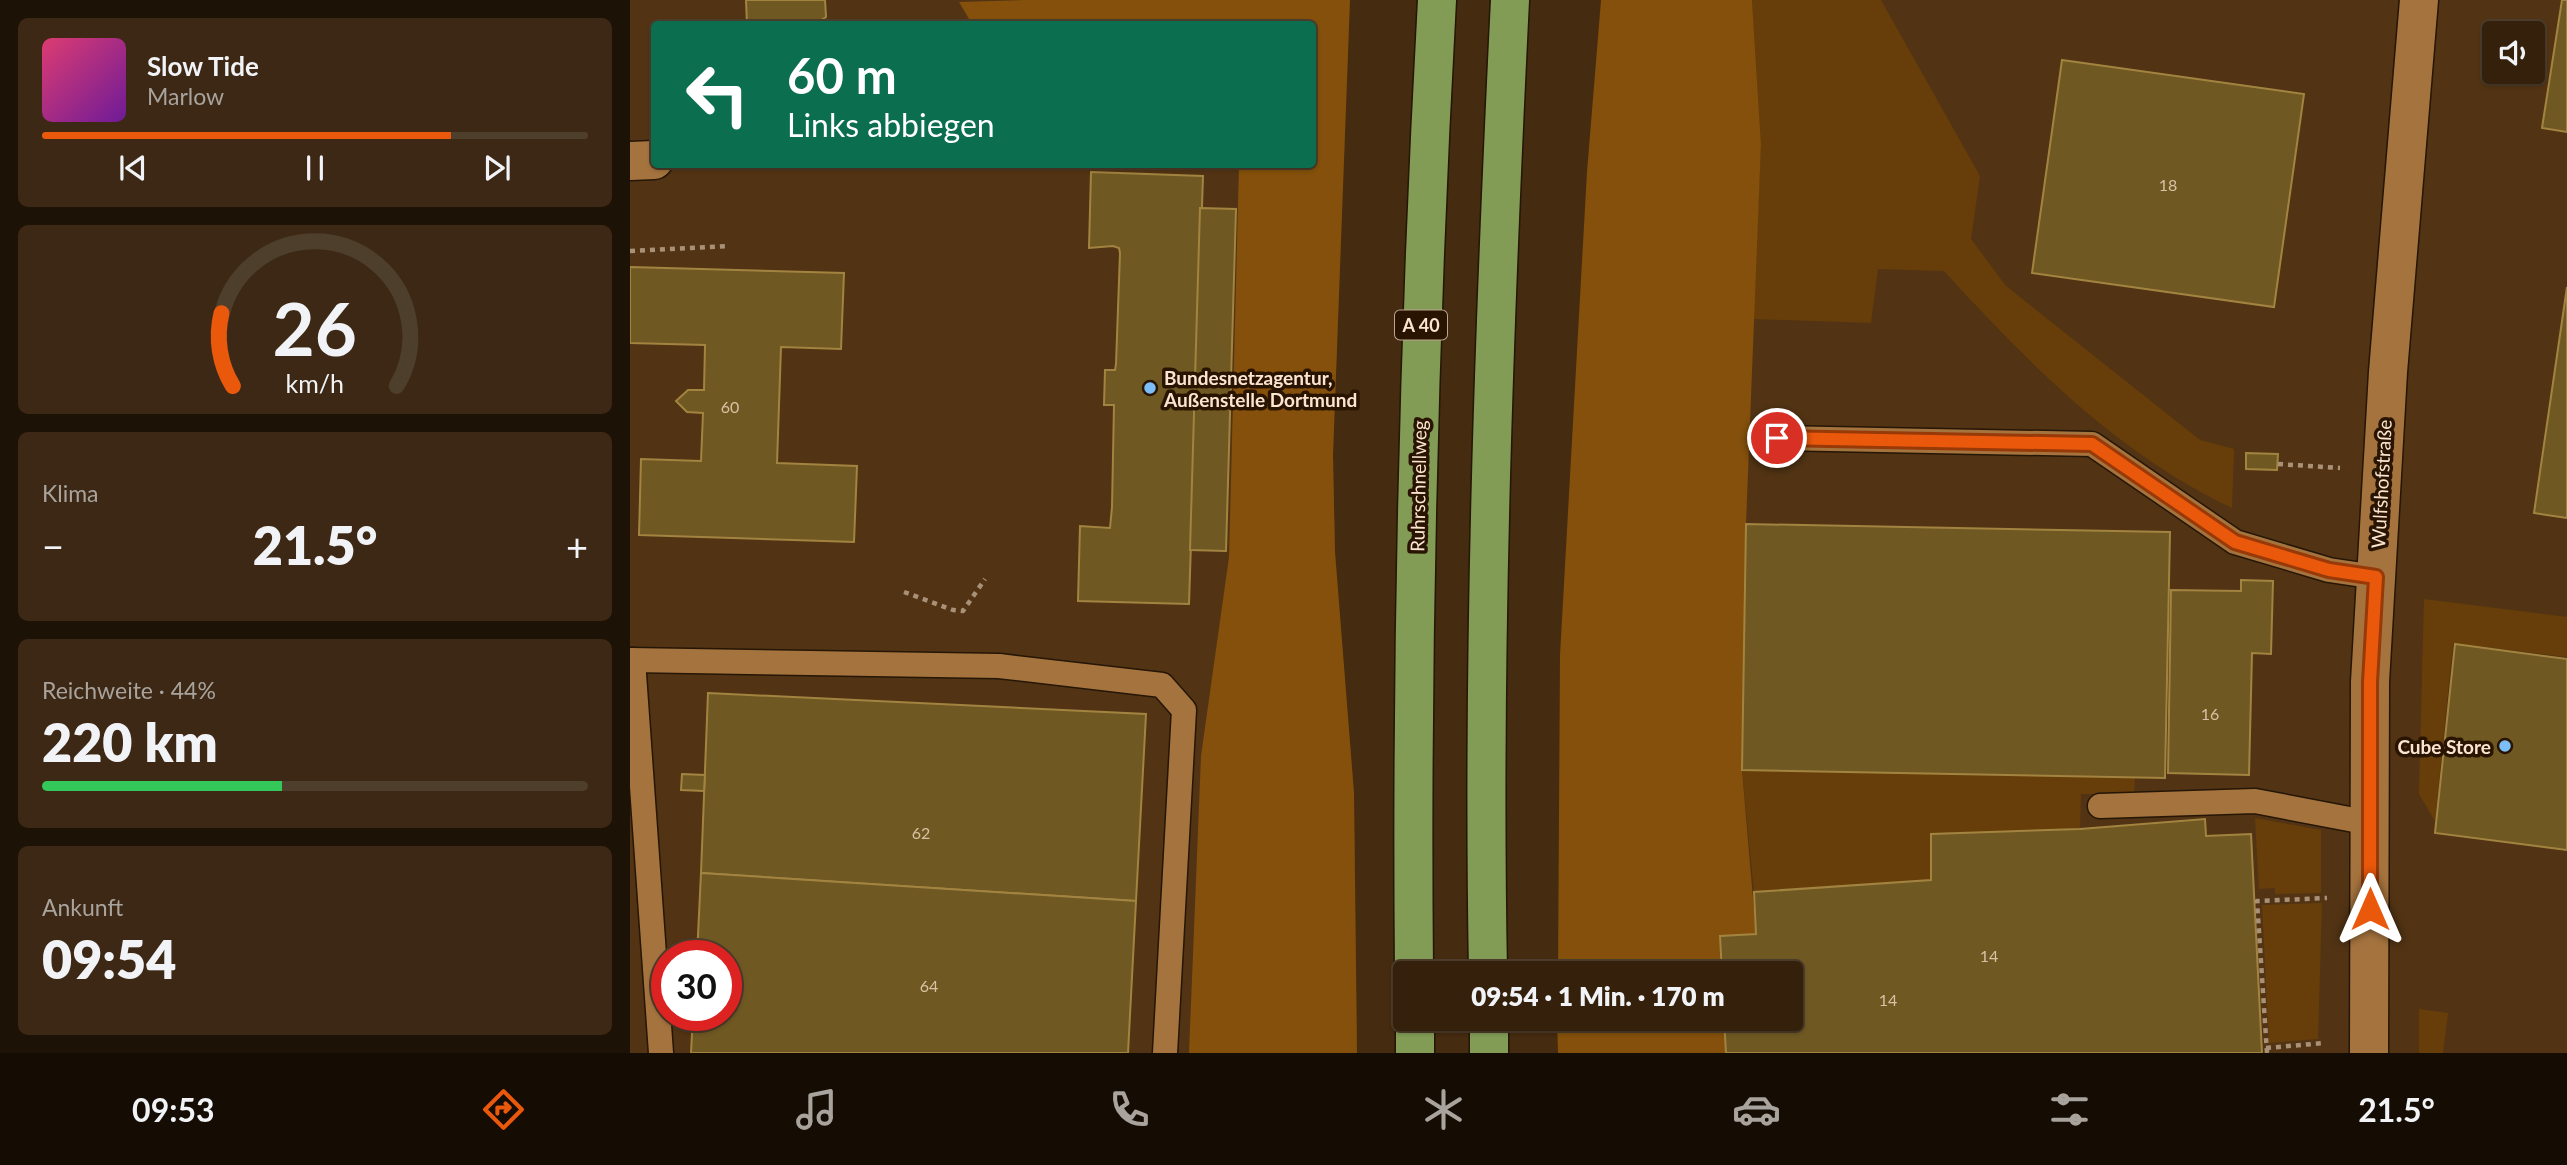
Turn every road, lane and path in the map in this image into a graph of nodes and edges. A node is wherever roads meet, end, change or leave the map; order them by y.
1 (1437, 0) edge
2 (1510, 0) edge
3 (2419, 0) edge
4 (651, 160) edge
5 (630, 161) edge
6 (729, 246) dead end
7 (630, 251) edge
8 (1777, 438) dead end
9 (2277, 464) dead end
10 (2340, 468) dead end
11 (2376, 577) junction
12 (985, 579) dead end
13 (904, 592) dead end
14 (631, 660) edge
15 (2100, 806) dead end
16 (2370, 823) junction
17 (2327, 898) dead end
18 (1414, 961) edge
19 (1488, 961) edge
20 (1415, 1031) edge
21 (1489, 1031) edge
22 (2324, 1043) dead end
23 (2267, 1051) edge
24 (661, 1053) edge
25 (1165, 1053) edge
26 (1415, 1053) edge
27 (1489, 1053) edge
28 (2369, 1053) edge

1 - 18 highway, Ruhrschnellweg / A 40
2 - 19 highway
3 - 11 street, Wulfshofstraße
4 - 5 street
6 - 7 path
8 - 11 lane
9 - 10 path
11 - 16 street, Wulfshofstraße
12 - 13 path
14 - 24 lane
14 - 25 lane
15 - 16 lane
16 - 28 street, Wulfshofstraße
17 - 23 path
20 - 26 highway
21 - 27 highway
22 - 23 path

